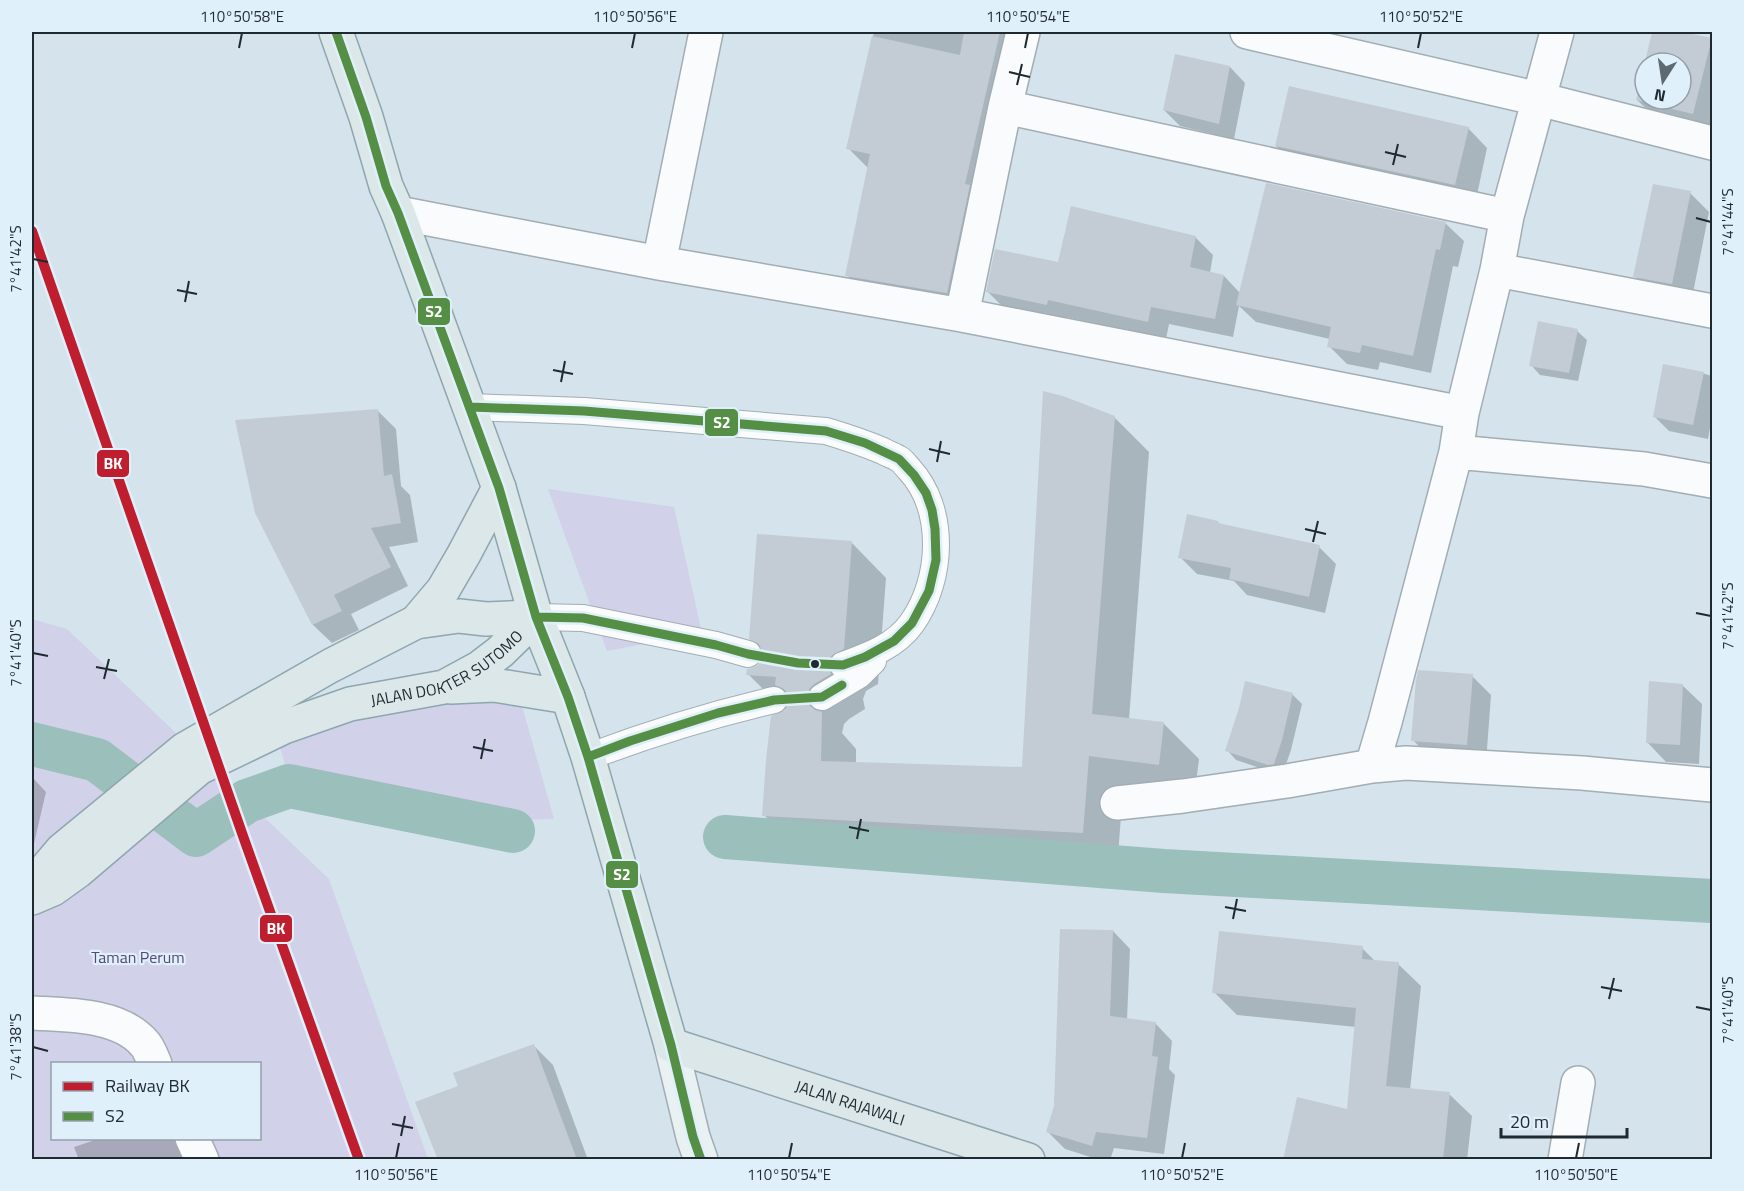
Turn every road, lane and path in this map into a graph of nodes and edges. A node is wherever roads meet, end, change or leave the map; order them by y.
1 (336, 32) edge
2 (706, 32) edge
3 (1023, 32) edge
4 (1247, 32) edge
5 (1557, 32) edge
6 (1539, 99) junction
7 (1005, 107) junction
8 (1713, 143) edge
9 (398, 213) junction
10 (1507, 216) junction
11 (659, 263) junction
12 (1497, 270) junction
13 (1713, 311) edge
14 (962, 315) junction
15 (470, 406) junction
16 (1462, 413) junction
17 (1456, 452) junction
18 (1713, 481) edge
19 (499, 488) junction
20 (536, 617) junction
21 (416, 622) junction
22 (894, 641) junction
23 (748, 654) dead end
24 (843, 664) dead end
25 (444, 687) junction
26 (568, 697) junction
27 (822, 697) dead end
28 (774, 700) dead end
29 (588, 757) junction
30 (192, 759) junction
31 (1372, 766) junction
32 (1713, 785) edge
33 (1118, 803) dead end
34 (47, 878) edge
35 (32, 1013) edge
36 (671, 1045) junction
37 (154, 1062) edge
38 (1578, 1083) dead end
39 (193, 1140) edge
40 (202, 1160) edge
41 (701, 1160) edge
42 (1028, 1160) edge
43 (1564, 1160) edge

1 - 9 main road
2 - 11 street
3 - 7 street
4 - 6 street
5 - 6 street
6 - 8 street
6 - 10 street
7 - 10 street
7 - 14 street
9 - 11 street
9 - 15 main road
10 - 12 street
11 - 14 street
12 - 13 street
12 - 16 street
14 - 16 street
15 - 19 main road
15 - 22 lane
16 - 17 street
17 - 18 street
17 - 31 street
19 - 20 main road
19 - 21 main road
20 - 21 main road, JALAN DOKTER SUTOMO
20 - 23 lane
20 - 25 main road, JALAN DOKTER SUTOMO
20 - 26 main road
21 - 30 main road, JALAN DOKTER SUTOMO
22 - 24 lane
22 - 27 lane
25 - 26 main road
25 - 30 main road, JALAN DOKTER SUTOMO
26 - 29 main road
28 - 29 lane
29 - 36 main road
30 - 34 main road, JALAN DOKTER SUTOMO
31 - 32 street
31 - 33 street
35 - 37 street
36 - 41 main road
36 - 42 main road, JALAN RAJAWALI
38 - 43 street
39 - 40 street

